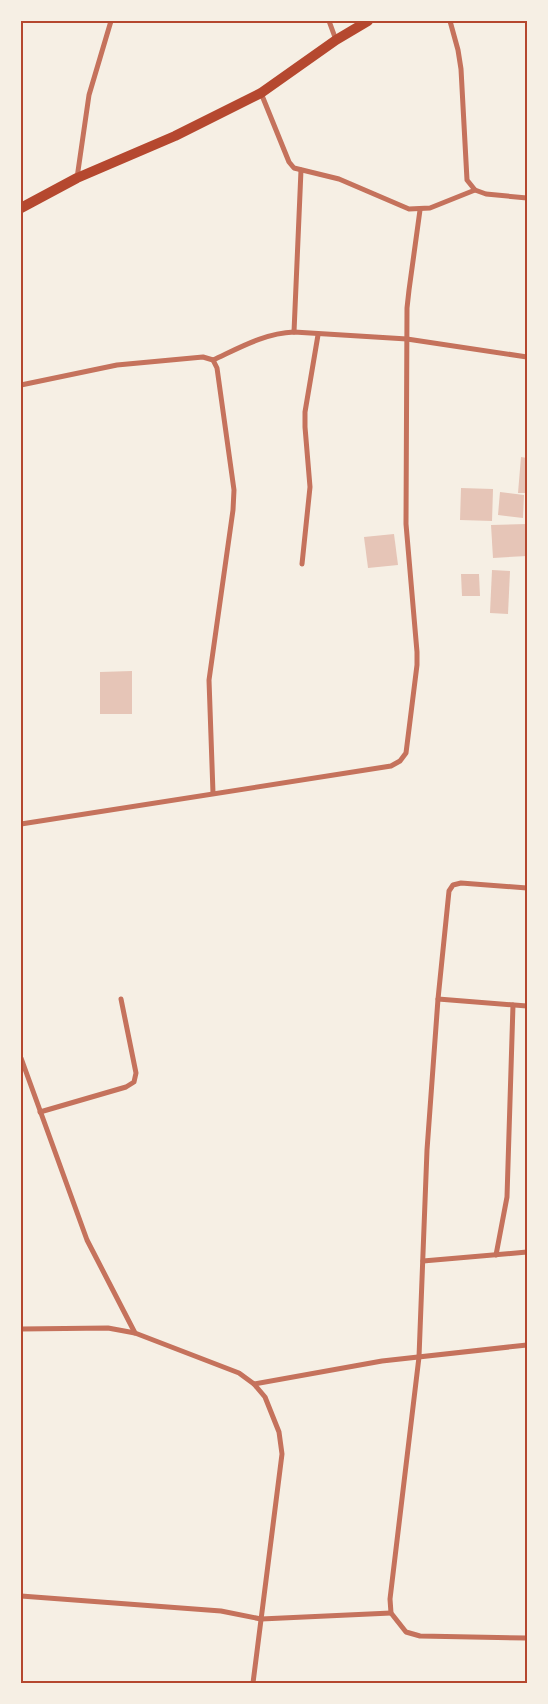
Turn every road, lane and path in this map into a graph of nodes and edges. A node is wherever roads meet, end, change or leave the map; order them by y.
1 (111, 21) edge
2 (329, 21) edge
3 (368, 21) edge
4 (450, 21) edge
5 (336, 40) junction
6 (261, 93) junction
7 (301, 170) junction
8 (77, 178) junction
9 (476, 190) junction
10 (527, 198) edge
11 (21, 208) edge
12 (420, 210) junction
13 (294, 332) junction
14 (318, 335) junction
15 (407, 339) junction
16 (527, 357) edge
17 (213, 360) junction
18 (21, 385) edge
19 (302, 564) dead end
20 (213, 794) junction
21 (21, 824) edge
22 (527, 888) edge
23 (121, 999) dead end
24 (438, 999) junction
25 (513, 1005) junction
26 (527, 1006) edge
27 (21, 1058) edge
28 (23, 1069) edge
29 (40, 1112) junction
30 (527, 1252) edge
31 (496, 1255) junction
32 (423, 1261) junction
33 (21, 1329) edge
34 (136, 1333) junction
35 (527, 1345) edge
36 (419, 1357) junction
37 (254, 1384) junction
38 (21, 1596) edge
39 (391, 1613) junction
40 (261, 1618) junction
41 (527, 1638) edge
42 (253, 1683) edge

1 - 8 street
2 - 5 street
3 - 5 main road
4 - 9 street
5 - 6 main road
6 - 7 street
6 - 8 main road
7 - 12 street
7 - 13 street
8 - 11 main road
9 - 10 street
9 - 12 street
12 - 15 street
13 - 14 street
13 - 17 street
14 - 15 street
14 - 19 street
15 - 16 street
15 - 20 street
17 - 18 street
17 - 20 street
20 - 21 street
22 - 24 street
23 - 29 street
24 - 25 street
24 - 32 street
25 - 26 street
25 - 31 street
27 - 28 street
28 - 29 street
29 - 34 street
30 - 31 street
31 - 32 street
32 - 36 street
33 - 34 street
34 - 37 street
35 - 36 street
36 - 37 street
36 - 39 street
37 - 40 street
38 - 40 street
39 - 40 street
39 - 41 street
40 - 42 street

